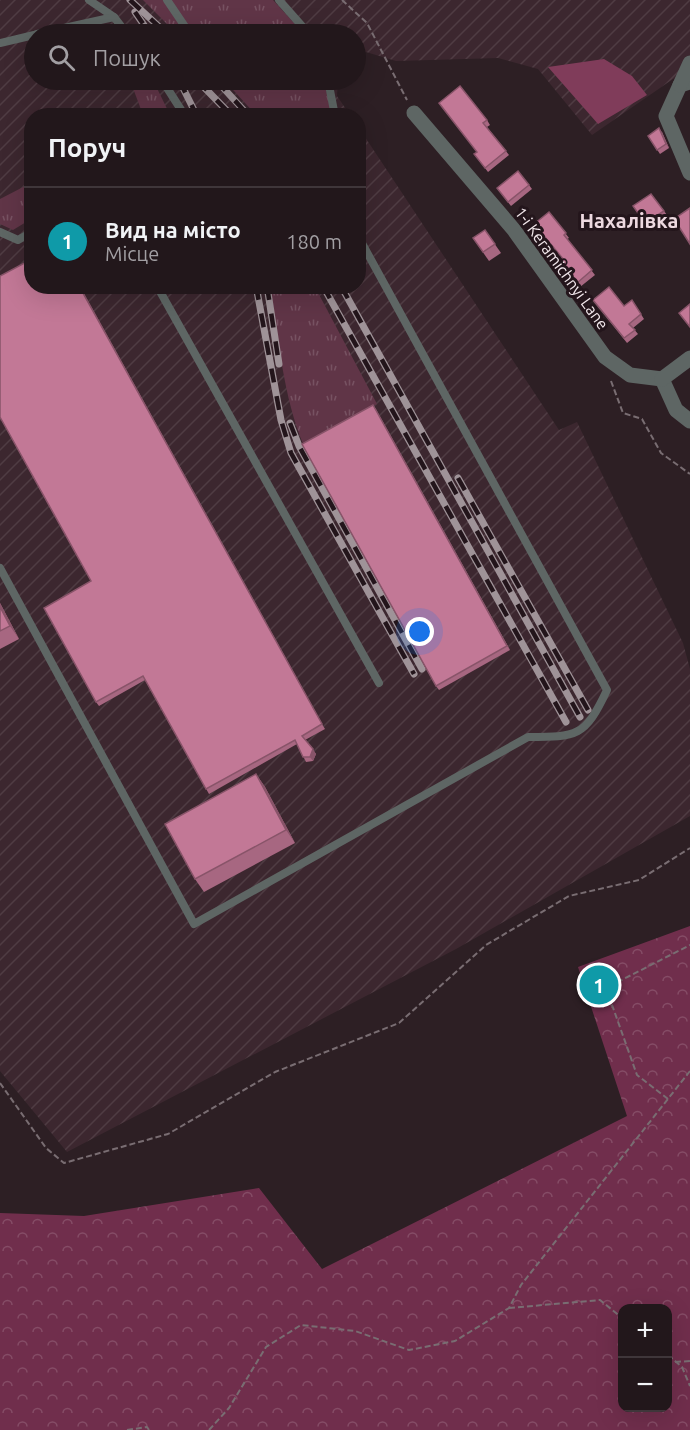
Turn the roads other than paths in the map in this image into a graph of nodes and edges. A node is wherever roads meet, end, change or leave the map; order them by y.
1 (89, 0) edge
2 (167, 0) edge
3 (279, 0) edge
4 (114, 17) junction
5 (84, 24) edge
6 (119, 24) edge
7 (183, 24) edge
8 (300, 24) edge
9 (24, 38) edge
10 (0, 43) edge
11 (690, 63) edge
12 (685, 84) edge
13 (168, 90) edge
14 (330, 90) edge
15 (180, 108) edge
16 (333, 108) edge
17 (414, 114) road end
18 (690, 173) edge
19 (0, 232) edge
20 (24, 237) edge
21 (366, 251) edge
22 (161, 294) edge
23 (690, 358) edge
24 (663, 379) junction
25 (690, 421) edge
26 (0, 568) edge
27 (379, 683) dead end

1 - 4 lane
2 - 7 lane
3 - 8 lane
4 - 5 lane
4 - 6 lane
9 - 10 lane
11 - 12 street
12 - 18 street
13 - 15 lane
14 - 16 lane
17 - 24 street, 1-i Keramichnyi Lane
19 - 20 lane
21 - 26 lane
22 - 27 lane
23 - 24 street
24 - 25 street

